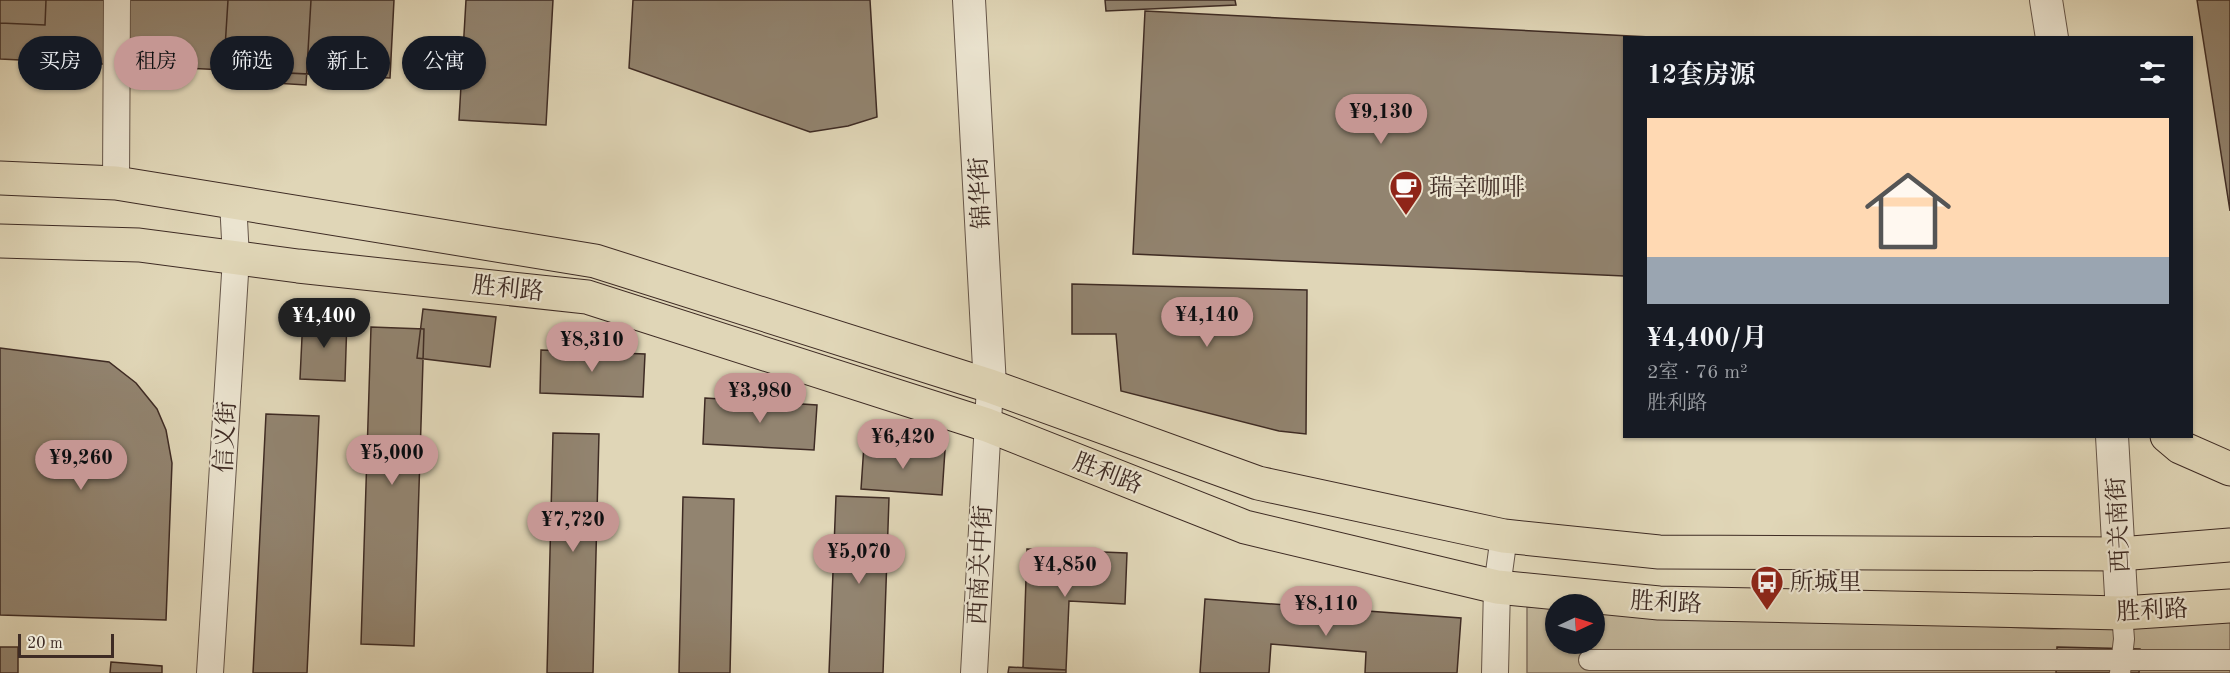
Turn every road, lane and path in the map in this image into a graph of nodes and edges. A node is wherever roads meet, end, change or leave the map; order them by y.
1 (117, 0) edge
2 (969, 0) edge
3 (2046, 0) edge
4 (2052, 36) edge
5 (0, 178) edge
6 (116, 183) junction
7 (233, 201) junction
8 (0, 241) edge
9 (236, 258) junction
10 (990, 386) junction
11 (987, 425) junction
12 (2112, 438) edge
13 (2169, 438) edge
14 (2230, 469) edge
15 (1504, 536) junction
16 (2230, 545) edge
17 (2120, 555) junction
18 (1497, 586) junction
19 (2230, 606) edge
20 (2122, 613) junction
21 (1589, 660) dead end
22 (2230, 660) edge
23 (2121, 667) edge
24 (210, 673) edge
25 (974, 673) edge
26 (1495, 673) edge

1 - 6 street
2 - 10 street, 锦华街
3 - 4 street
5 - 6 main road, 胜利路
6 - 7 main road, 胜利路
7 - 9 street, 信义街
7 - 10 main road, 胜利路
8 - 9 main road, 胜利路
9 - 11 main road, 胜利路
9 - 24 street, 信义街
10 - 11 street, 西南关中街
10 - 15 main road, 胜利路
11 - 18 main road, 胜利路
11 - 25 street, 西南关中街
12 - 17 street, 西关南街
13 - 14 main road
15 - 17 main road, 胜利路
15 - 18 street
16 - 17 main road, 胜利路
17 - 20 street, 西关南街
18 - 20 main road, 胜利路
18 - 26 street
19 - 20 main road, 胜利路
20 - 23 street
21 - 23 street
22 - 23 street

